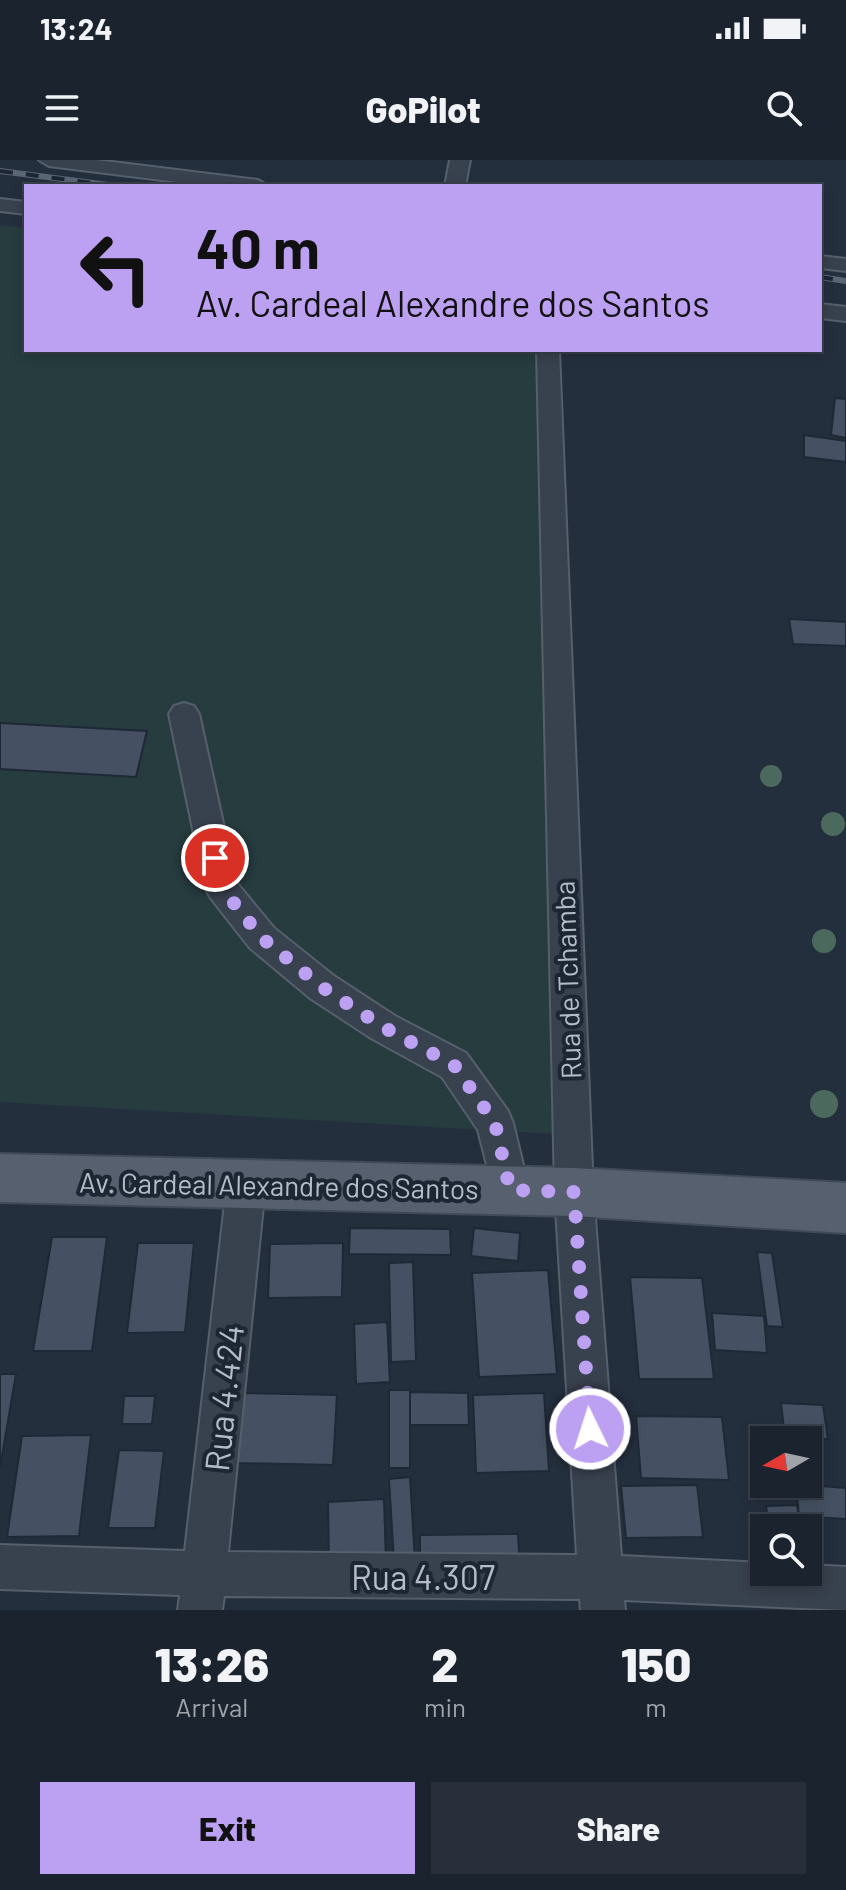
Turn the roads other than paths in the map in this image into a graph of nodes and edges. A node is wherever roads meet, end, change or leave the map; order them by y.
1 (49, 160) edge
2 (460, 160) edge
3 (242, 184) edge
4 (455, 184) edge
5 (0, 205) edge
6 (24, 208) edge
7 (822, 262) edge
8 (846, 265) edge
9 (822, 311) edge
10 (846, 314) edge
11 (548, 352) edge
12 (184, 714) dead end
13 (0, 1178) edge
14 (246, 1186) junction
15 (510, 1190) junction
16 (574, 1192) junction
17 (846, 1208) edge
18 (0, 1567) edge
19 (846, 1589) edge
20 (202, 1592) edge
21 (602, 1594) edge

1 - 3 street
2 - 4 street
5 - 6 street
7 - 8 street
9 - 10 street
11 - 16 street, Rua de Tchamba
12 - 15 street
13 - 14 main road, Av. Cardeal Alexandre dos Santos
14 - 15 main road, Av. Cardeal Alexandre dos Santos
14 - 20 street, Rua 4.424
15 - 16 main road, Av. Cardeal Alexandre dos Santos
16 - 17 main road, Av. Cardeal Alexandre dos Santos
16 - 21 street, Rua de Tchamba
18 - 20 street, Rua 4.307
19 - 21 street, Rua 4.307
20 - 21 street, Rua 4.307

